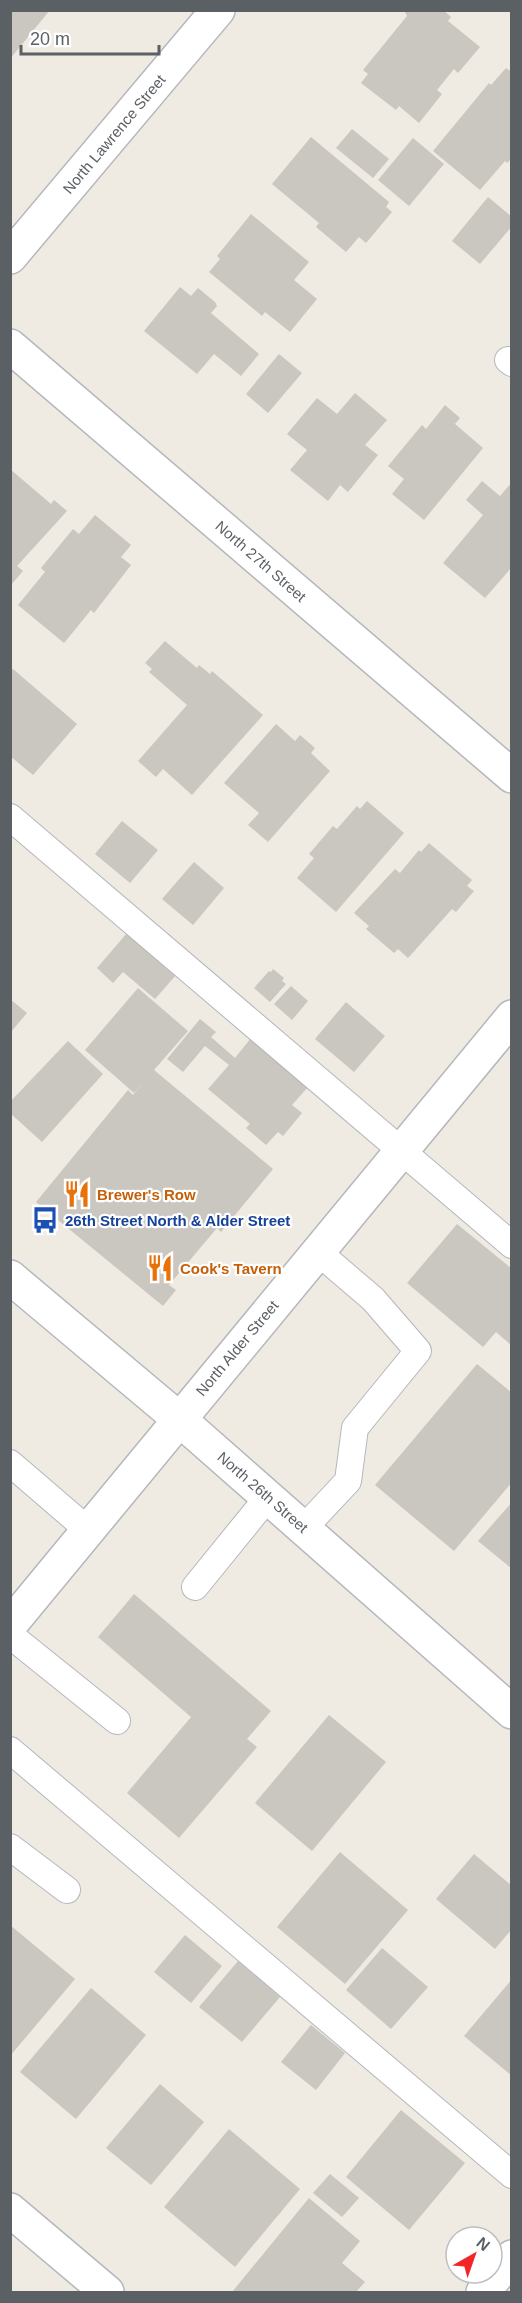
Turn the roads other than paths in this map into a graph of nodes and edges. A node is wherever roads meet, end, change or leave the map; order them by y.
1 (218, 10) edge
2 (10, 257) edge
3 (10, 346) edge
4 (512, 776) edge
5 (10, 817) edge
6 (512, 1017) edge
7 (401, 1150) junction
8 (512, 1245) edge
9 (318, 1252) junction
10 (10, 1276) edge
11 (179, 1419) junction
12 (10, 1462) edge
13 (268, 1497) junction
14 (304, 1528) junction
15 (88, 1530) junction
16 (195, 1587) dead end
17 (10, 1625) edge
18 (10, 1635) edge
19 (512, 1712) edge
20 (117, 1721) dead end
21 (10, 1750) edge
22 (10, 1847) edge
23 (67, 1890) dead end
24 (512, 2175) edge
25 (10, 2210) edge
26 (512, 2257) edge
27 (107, 2292) edge
28 (483, 2292) edge

1 - 2 street, North Lawrence Street
3 - 4 street, North 27th Street
5 - 7 lane
6 - 7 street, North Alder Street
7 - 8 lane
7 - 9 street, North Alder Street
9 - 11 street, North Alder Street
9 - 14 lane
10 - 11 street, North 26th Street
11 - 13 street, North 26th Street
11 - 15 street, North Alder Street
12 - 15 lane
13 - 14 street, North 26th Street
13 - 16 lane
14 - 19 street, North 26th Street
15 - 17 street, North Alder Street
18 - 20 lane
21 - 24 lane
22 - 23 lane
25 - 27 street
26 - 28 street

